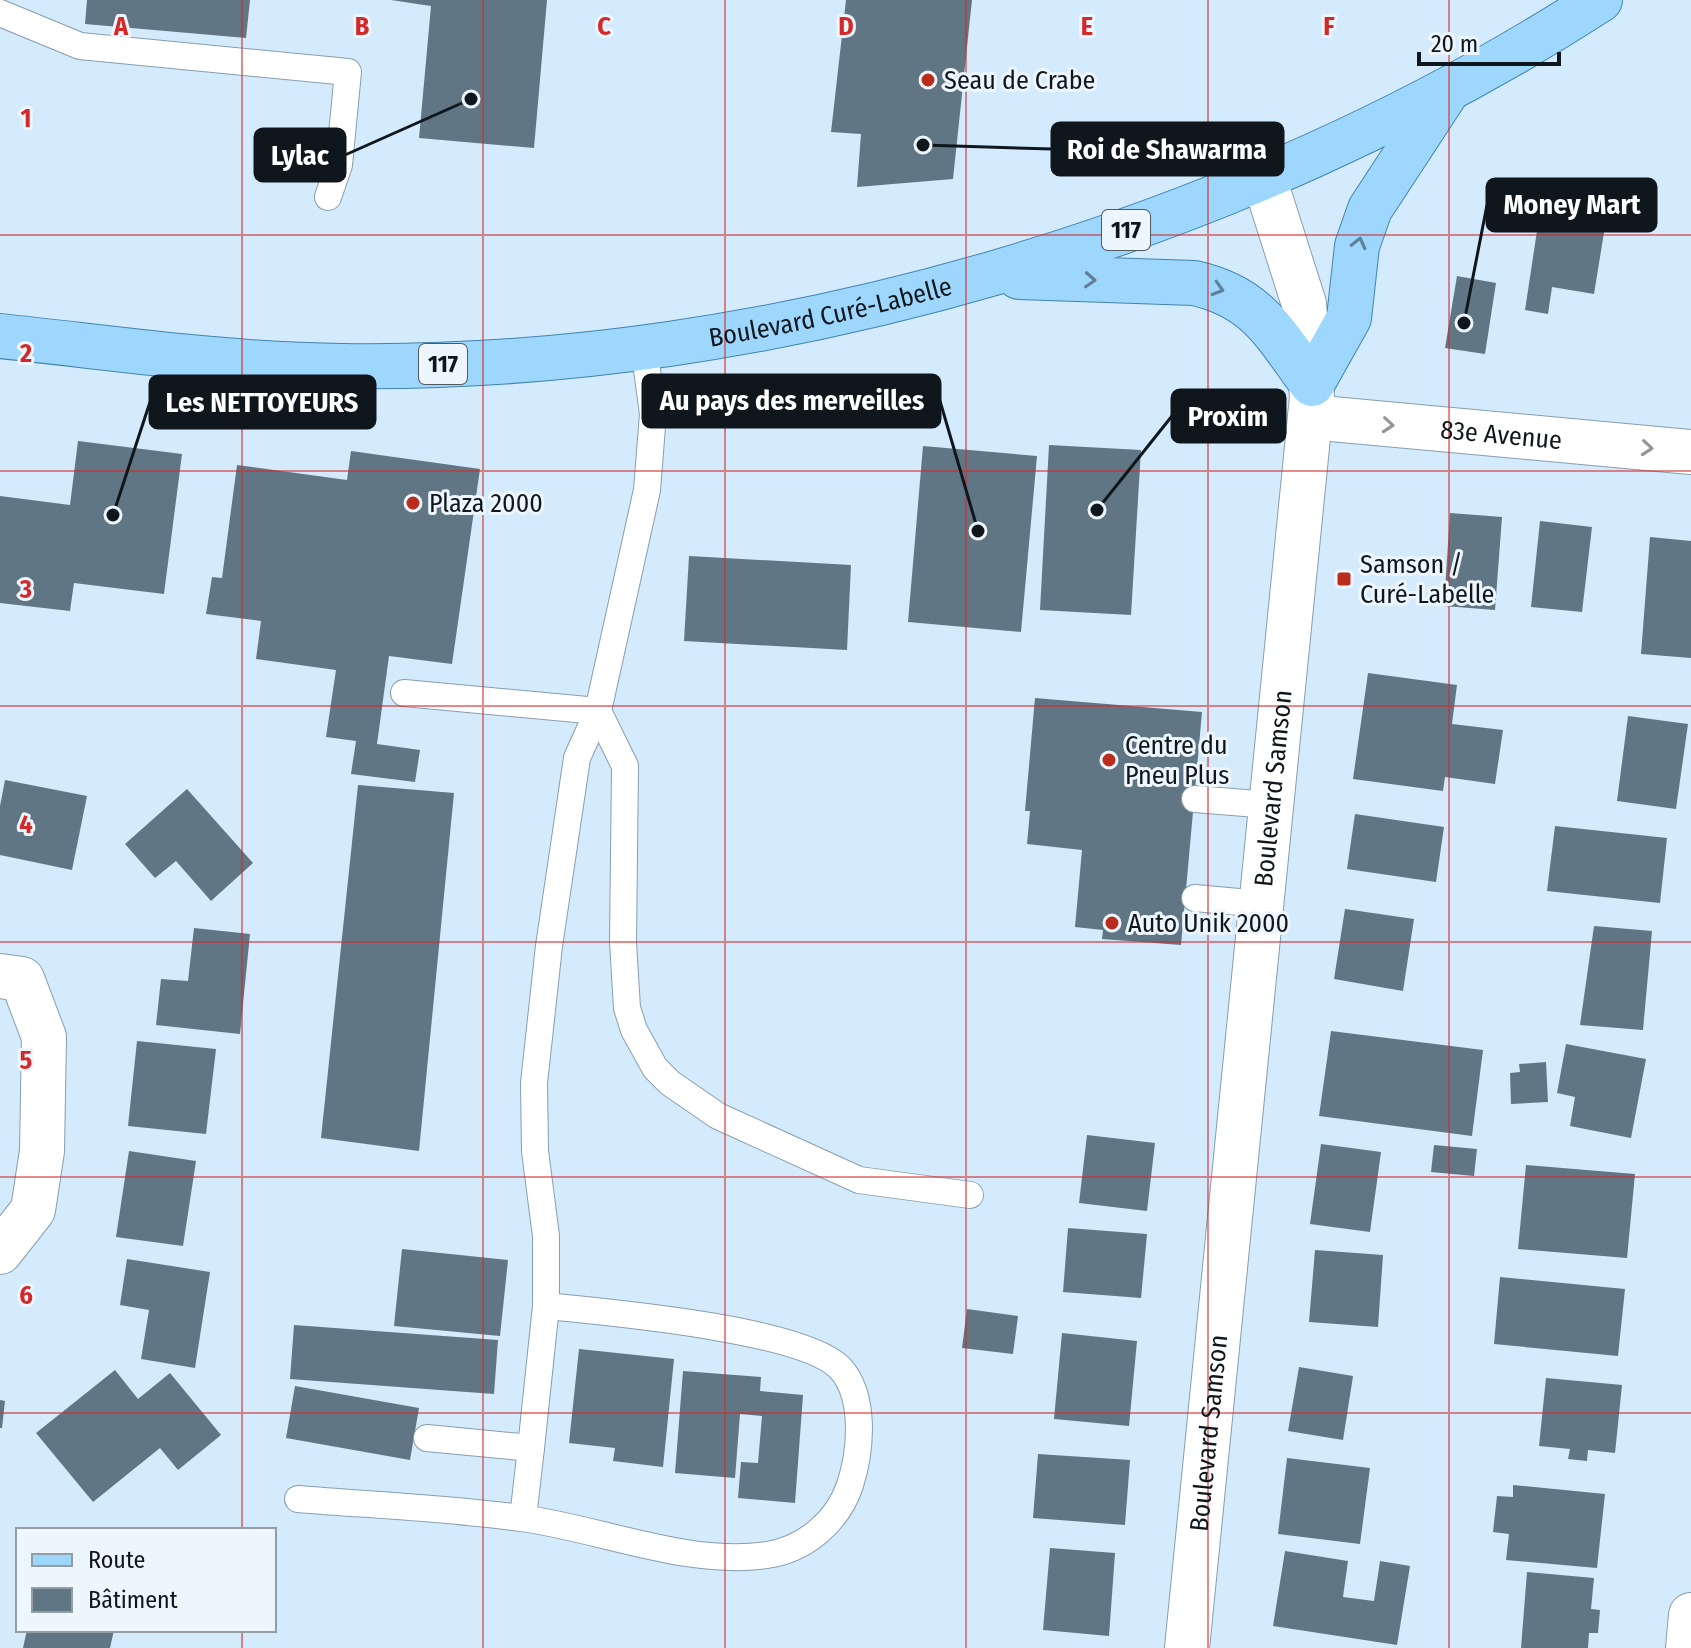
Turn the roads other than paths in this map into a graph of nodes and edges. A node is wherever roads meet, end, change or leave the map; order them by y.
1 (1600, 0) edge
2 (0, 13) edge
3 (1451, 87) junction
4 (1263, 175) junction
5 (328, 197) dead end
6 (984, 275) junction
7 (0, 336) edge
8 (644, 347) junction
9 (1311, 400) junction
10 (1691, 452) edge
11 (404, 693) dead end
12 (598, 711) junction
13 (1195, 799) dead end
14 (1270, 805) junction
15 (1195, 898) dead end
16 (1260, 904) junction
17 (11, 978) edge
18 (970, 1195) dead end
19 (0, 1252) edge
20 (546, 1306) junction
21 (427, 1438) dead end
22 (531, 1448) junction
23 (298, 1499) dead end
24 (523, 1518) junction
25 (1691, 1615) edge
26 (1187, 1648) edge
27 (1688, 1648) edge

1 - 3 main road, Boulevard Curé-Labelle / 117
2 - 5 lane
3 - 4 main road, Boulevard Curé-Labelle / 117
9 -> 3 main road
4 - 6 main road, Boulevard Curé-Labelle / 117
4 - 9 street, Boulevard Samson
6 - 8 main road, Boulevard Curé-Labelle / 117
6 -> 9 main road
7 - 8 main road, Boulevard Curé-Labelle / 117
8 - 12 lane
9 -> 10 street, 83e Avenue
9 - 14 street, Boulevard Samson
11 - 12 lane
12 - 18 lane
12 - 20 lane
13 - 14 lane
14 - 16 street, Boulevard Samson
15 - 16 lane
16 - 26 street, Boulevard Samson
17 - 19 street
20 - 22 lane
20 - 24 lane
21 - 22 lane
22 - 24 lane
23 - 24 lane
25 - 27 street

